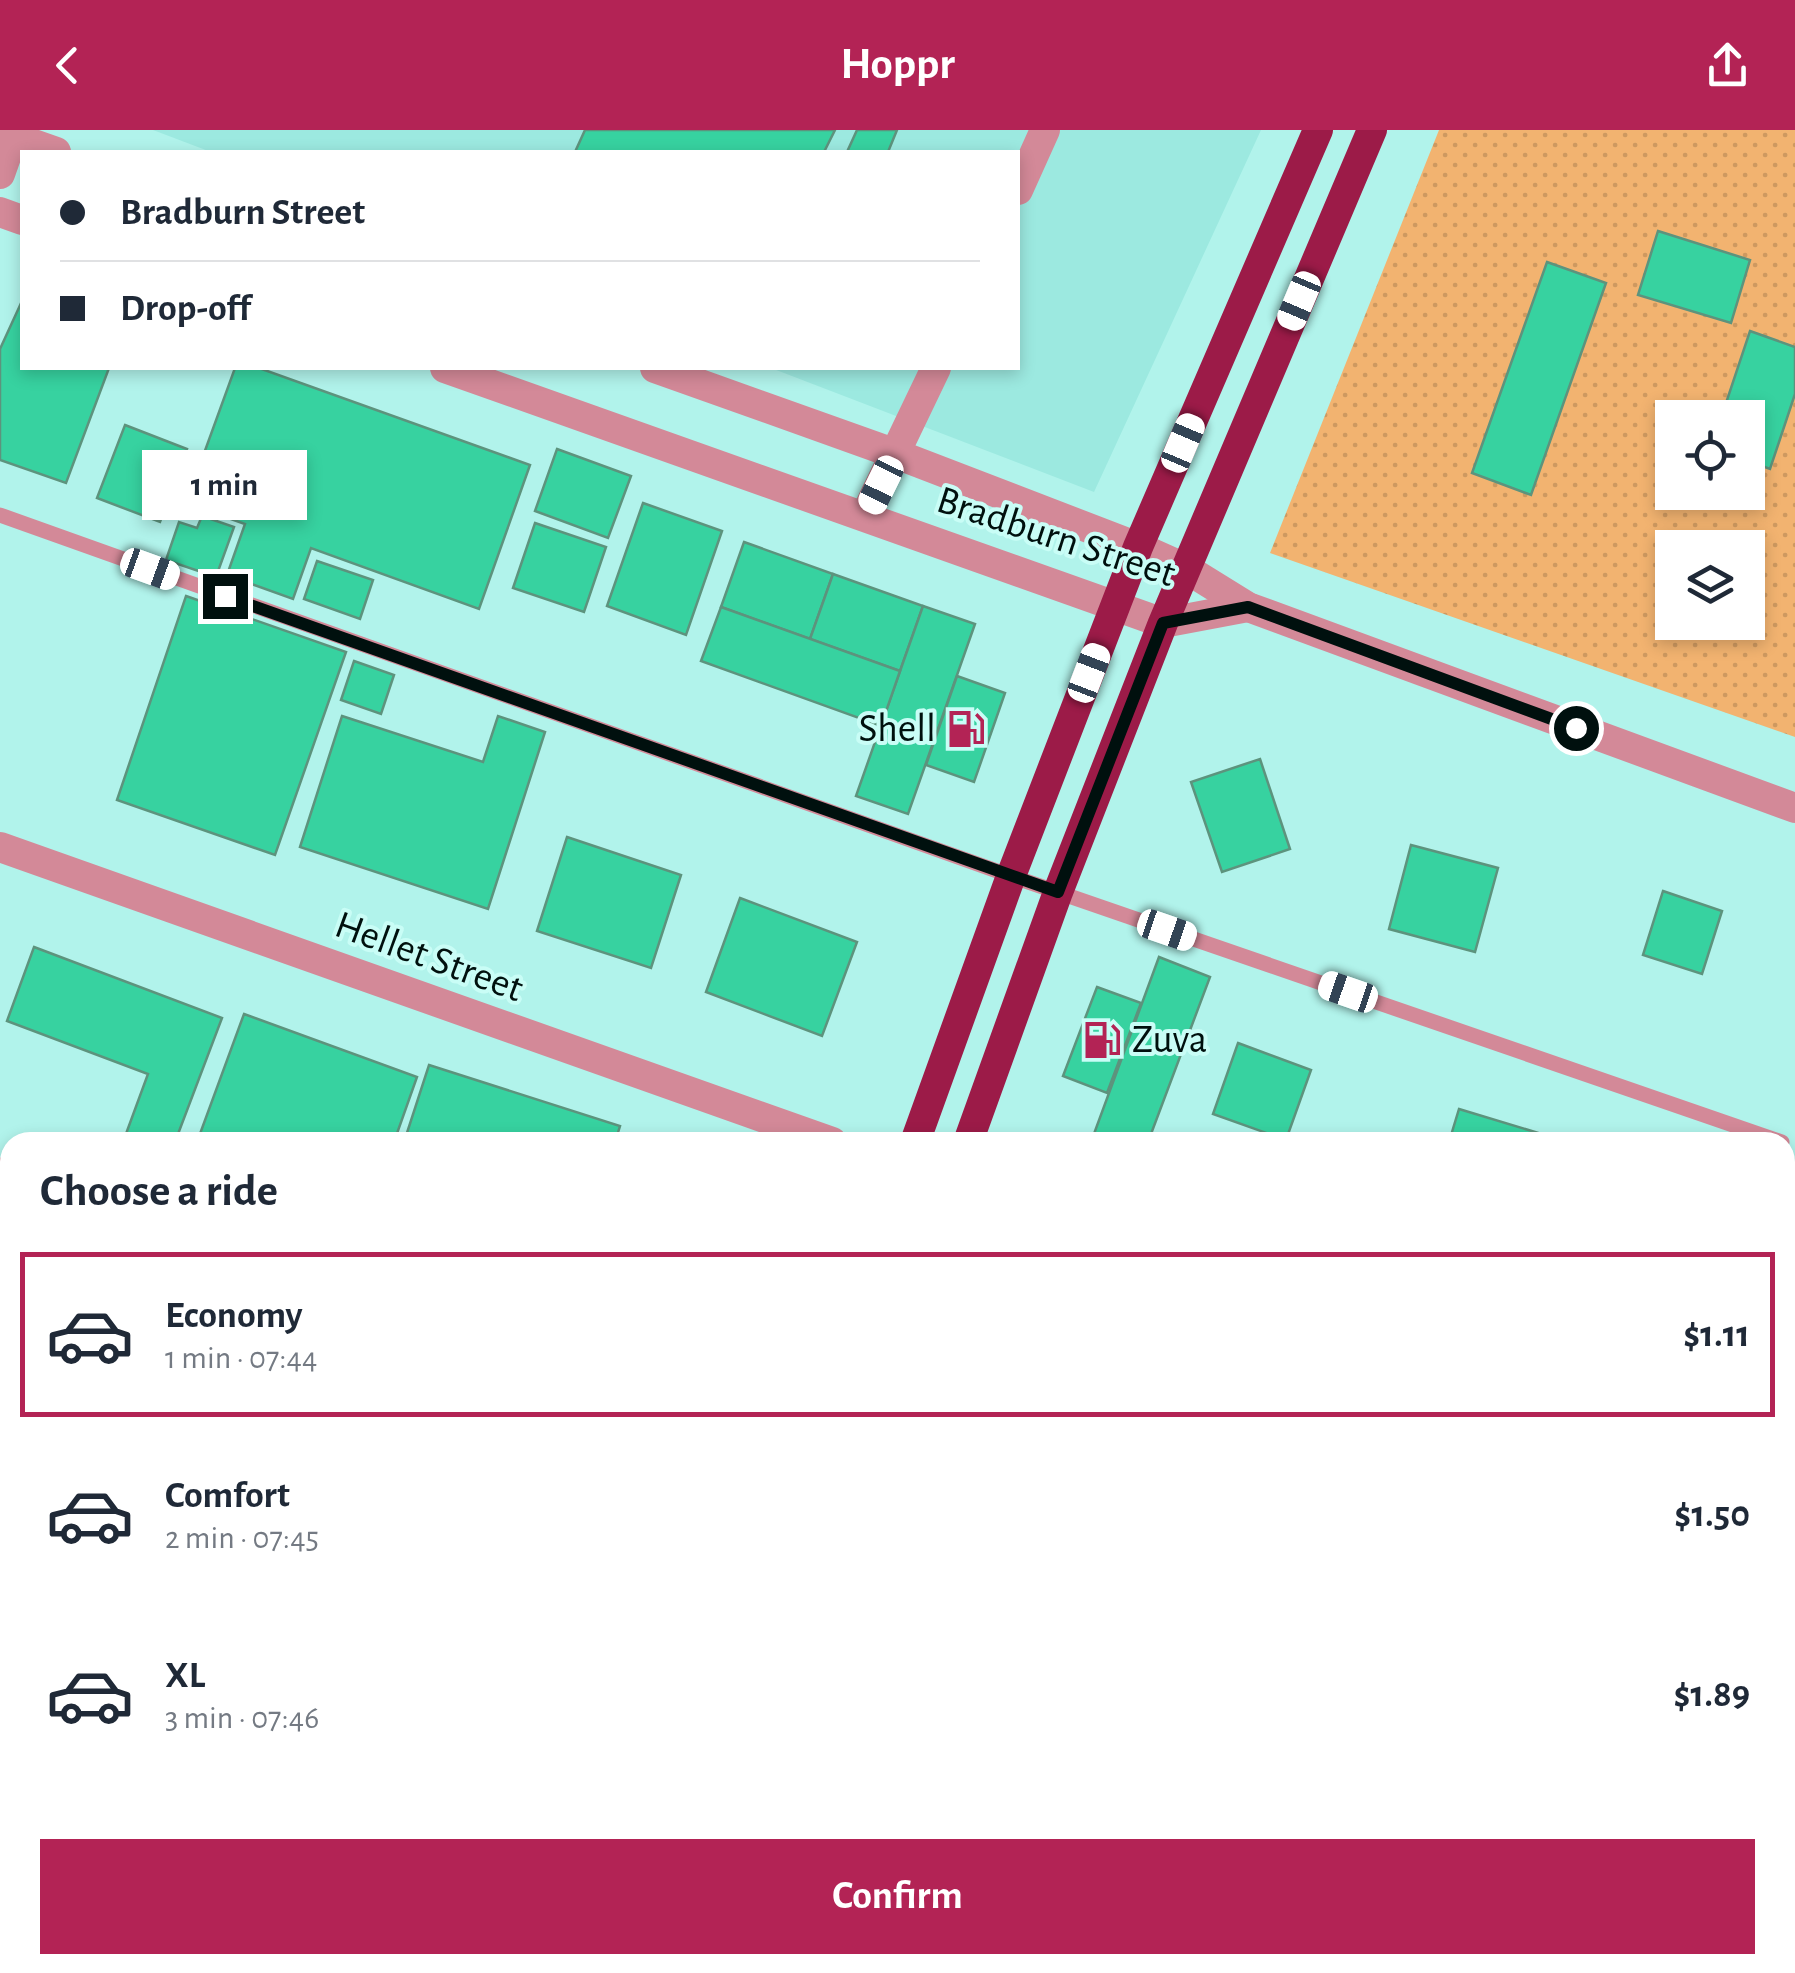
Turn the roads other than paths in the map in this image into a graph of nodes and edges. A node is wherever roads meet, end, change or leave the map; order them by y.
1 (1045, 130) edge
2 (1318, 130) edge
3 (1372, 130) edge
4 (6, 135) edge
5 (50, 150) edge
6 (0, 174) edge
7 (1020, 186) edge
8 (451, 370) edge
9 (662, 370) edge
10 (935, 370) edge
11 (896, 454) junction
12 (0, 516) edge
13 (866, 516) junction
14 (1138, 548) junction
15 (1185, 568) junction
16 (1115, 606) junction
17 (1248, 607) junction
18 (1163, 623) junction
19 (1795, 808) edge
20 (0, 847) edge
21 (1012, 876) junction
22 (1058, 892) junction
23 (804, 1132) edge
24 (919, 1132) edge
25 (972, 1132) edge
26 (1752, 1132) edge

1 - 7 street
2 - 14 highway
3 - 15 highway
4 - 5 street
4 - 6 street
8 - 13 street, Bradburn Street
9 - 11 street, Bradburn Street
10 - 11 street
11 - 13 street
11 - 14 street, Bradburn Street
12 - 21 lane
13 - 16 street, Bradburn Street
14 - 15 street, Bradburn Street
14 - 16 highway
15 - 17 street, Bradburn Street
15 - 18 highway
16 - 18 street, Bradburn Street
16 - 21 highway
17 - 18 street, Bradburn Street
17 - 19 street, Bradburn Street
18 - 22 highway
20 - 23 street, Hellet Street
21 - 22 lane
21 - 24 highway
22 - 25 highway
22 - 26 lane

